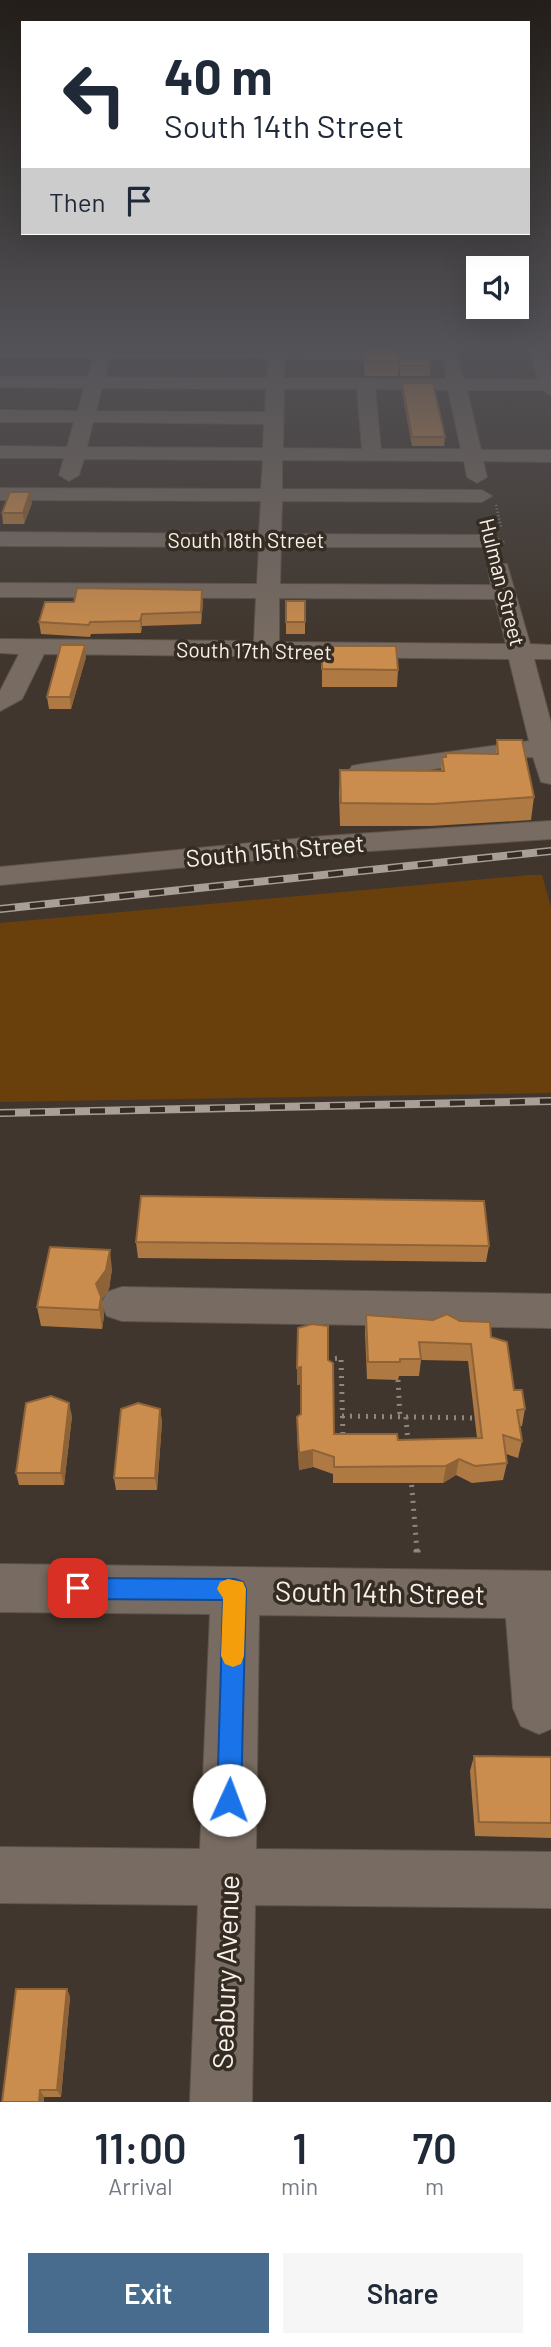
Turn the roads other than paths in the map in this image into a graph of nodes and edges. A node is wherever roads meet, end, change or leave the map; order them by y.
1 (78, 445) edge
2 (272, 445) edge
3 (371, 445) edge
4 (470, 445) edge
5 (0, 452) edge
6 (76, 452) junction
7 (272, 454) junction
8 (372, 455) junction
9 (472, 456) junction
10 (551, 456) edge
11 (0, 494) edge
12 (63, 495) junction
13 (271, 496) junction
14 (482, 496) junction
15 (270, 538) junction
16 (0, 539) edge
17 (50, 540) junction
18 (493, 542) junction
19 (0, 590) edge
20 (36, 590) junction
21 (268, 592) junction
22 (505, 592) junction
23 (23, 635) edge
24 (266, 650) junction
25 (422, 652) junction
26 (521, 652) junction
27 (551, 652) edge
28 (426, 678) dead end
29 (0, 703) edge
30 (544, 749) junction
31 (362, 772) edge
32 (551, 776) edge
33 (551, 830) edge
34 (0, 876) edge
35 (122, 1304) dead end
36 (551, 1311) edge
37 (0, 1588) edge
38 (235, 1589) junction
39 (540, 1595) edge
40 (539, 1709) dead end
41 (0, 1875) edge
42 (227, 1879) junction
43 (551, 1880) edge
44 (221, 2102) edge

1 - 6 street
2 - 7 street
3 - 8 street
4 - 9 street, Hulman Street
5 - 6 street
6 - 7 street
6 - 12 street
7 - 8 street
7 - 13 street
8 - 9 street
9 - 10 street
9 - 14 street, Hulman Street
11 - 12 street
12 - 13 street
12 - 17 street
13 - 14 street
13 - 15 street
14 - 18 street, Hulman Street
15 - 17 street, South 18th Street
15 - 18 street, South 18th Street
15 - 21 street
16 - 17 street, South 18th Street
17 - 20 street
18 - 22 street, Hulman Street
19 - 20 street
20 - 21 street
20 - 23 street
21 - 22 street
21 - 24 street
22 - 26 street, Hulman Street
23 - 24 street, South 17th Street
23 - 29 street
24 - 25 street, South 17th Street
25 - 26 street, South 17th Street
25 - 28 street
26 - 27 street, South 17th Street
26 - 30 street, Hulman Street
30 - 31 street
30 - 32 street, Hulman Street
33 - 34 street, South 15th Street
35 - 36 street
37 - 38 street, South 14th Street
38 - 39 street, South 14th Street
38 - 42 street, Seabury Avenue
39 - 40 street
41 - 42 street
42 - 43 street
42 - 44 street, Seabury Avenue

